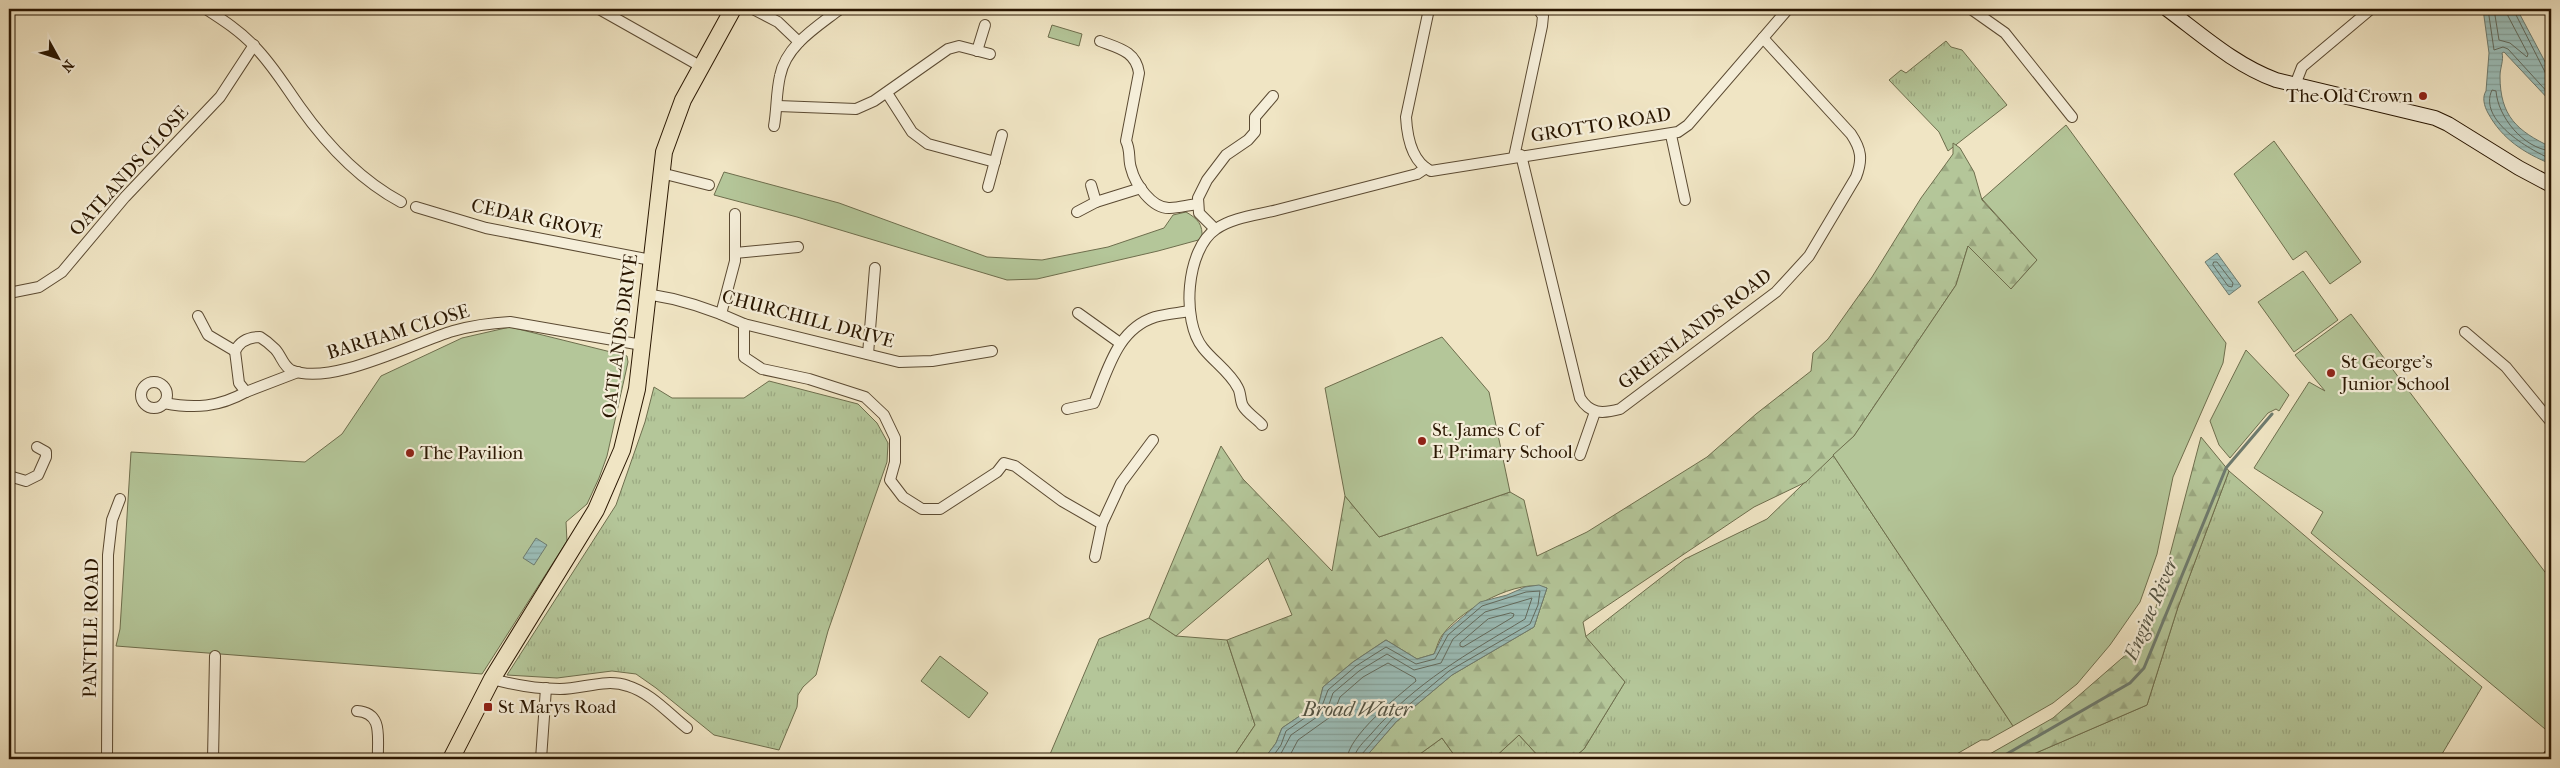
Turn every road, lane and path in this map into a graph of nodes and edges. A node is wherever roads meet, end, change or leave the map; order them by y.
1 (206, 9) edge
2 (599, 9) edge
3 (733, 9) edge
4 (753, 9) edge
5 (840, 9) edge
6 (1429, 9) edge
7 (1538, 9) edge
8 (1788, 9) edge
9 (1971, 9) edge
10 (2371, 9) edge
11 (2177, 11) edge
12 (985, 25) dead end
13 (1763, 38) junction
14 (1100, 41) dead end
15 (799, 42) junction
16 (254, 45) junction
17 (977, 50) junction
18 (990, 54) dead end
19 (700, 66) junction
20 (2295, 85) junction
21 (887, 92) junction
22 (1273, 96) dead end
23 (778, 106) junction
24 (2072, 117) dead end
25 (774, 126) dead end
26 (1671, 135) junction
27 (1002, 136) dead end
28 (1517, 156) junction
29 (995, 162) junction
30 (1426, 168) junction
31 (660, 173) junction
32 (709, 185) dead end
33 (1090, 185) dead end
34 (2551, 185) edge
35 (988, 187) dead end
36 (1141, 188) junction
37 (1685, 200) dead end
38 (401, 202) dead end
39 (1096, 202) junction
40 (1198, 204) junction
41 (416, 207) dead end
42 (1077, 212) dead end
43 (735, 214) dead end
44 (1215, 230) junction
45 (798, 248) dead end
46 (735, 253) junction
47 (651, 260) junction
48 (874, 268) dead end
49 (9, 293) edge
50 (647, 294) junction
51 (1190, 311) junction
52 (1078, 313) dead end
53 (721, 314) junction
54 (198, 316) dead end
55 (744, 324) junction
56 (2465, 332) dead end
57 (1120, 343) junction
58 (642, 345) junction
59 (235, 351) junction
60 (992, 351) dead end
61 (868, 354) junction
62 (299, 372) junction
63 (246, 392) junction
64 (164, 403) dead end
65 (1066, 408) dead end
66 (1595, 412) junction
67 (2551, 422) edge
68 (1262, 425) dead end
69 (1153, 440) dead end
70 (37, 447) dead end
71 (1580, 455) dead end
72 (9, 476) edge
73 (120, 500) dead end
74 (1102, 524) junction
75 (1095, 557) dead end
76 (215, 656) dead end
77 (492, 680) junction
78 (546, 688) junction
79 (357, 711) dead end
80 (687, 728) dead end
81 (2551, 756) edge
82 (107, 759) edge
83 (213, 759) edge
84 (378, 759) edge
85 (451, 759) edge
86 (540, 759) edge
87 (2549, 759) edge

1 - 16 street
2 - 19 street
3 - 19 main road, OATLANDS DRIVE
4 - 15 street
5 - 15 street
6 - 30 street
7 - 28 street
8 - 13 street, GROTTO ROAD
9 - 24 street
10 - 20 street
11 - 20 street
12 - 17 street
13 - 26 street, GROTTO ROAD
13 - 66 street, GREENLANDS ROAD
14 - 36 street
15 - 23 street
16 - 38 street
16 - 49 street, OATLANDS CLOSE
17 - 18 street
17 - 21 street
19 - 31 main road, OATLANDS DRIVE
20 - 34 street
21 - 23 street
21 - 29 street
22 - 40 street
23 - 25 street
26 - 28 street, GROTTO ROAD
26 - 37 street
27 - 29 street
28 - 30 street, GROTTO ROAD
28 - 66 street
29 - 35 street
30 - 44 street
31 - 32 street
31 - 47 main road, OATLANDS DRIVE
33 - 39 street
36 - 39 street
36 - 40 street
39 - 42 street
40 - 44 street
41 - 47 street, CEDAR GROVE
43 - 46 street
44 - 51 street
45 - 46 street
46 - 53 street
47 - 50 main road, OATLANDS DRIVE
48 - 61 street
50 - 53 street, CHURCHILL DRIVE
50 - 58 main road, OATLANDS DRIVE
51 - 57 street
51 - 68 street
52 - 57 street
53 - 55 street, CHURCHILL DRIVE
54 - 59 street
55 - 61 street, CHURCHILL DRIVE
55 - 74 street
56 - 67 street
57 - 65 street
58 - 62 street, BARHAM CLOSE
58 - 77 main road, OATLANDS DRIVE
59 - 62 street
59 - 63 street
60 - 61 street, CHURCHILL DRIVE
62 - 63 street
63 - 64 street
66 - 71 street
69 - 74 street
70 - 72 street
73 - 82 street, PANTILE ROAD
74 - 75 street
76 - 83 street
77 - 78 street
77 - 85 main road, OATLANDS DRIVE
78 - 80 street
78 - 86 street
79 - 84 street
81 - 87 street

